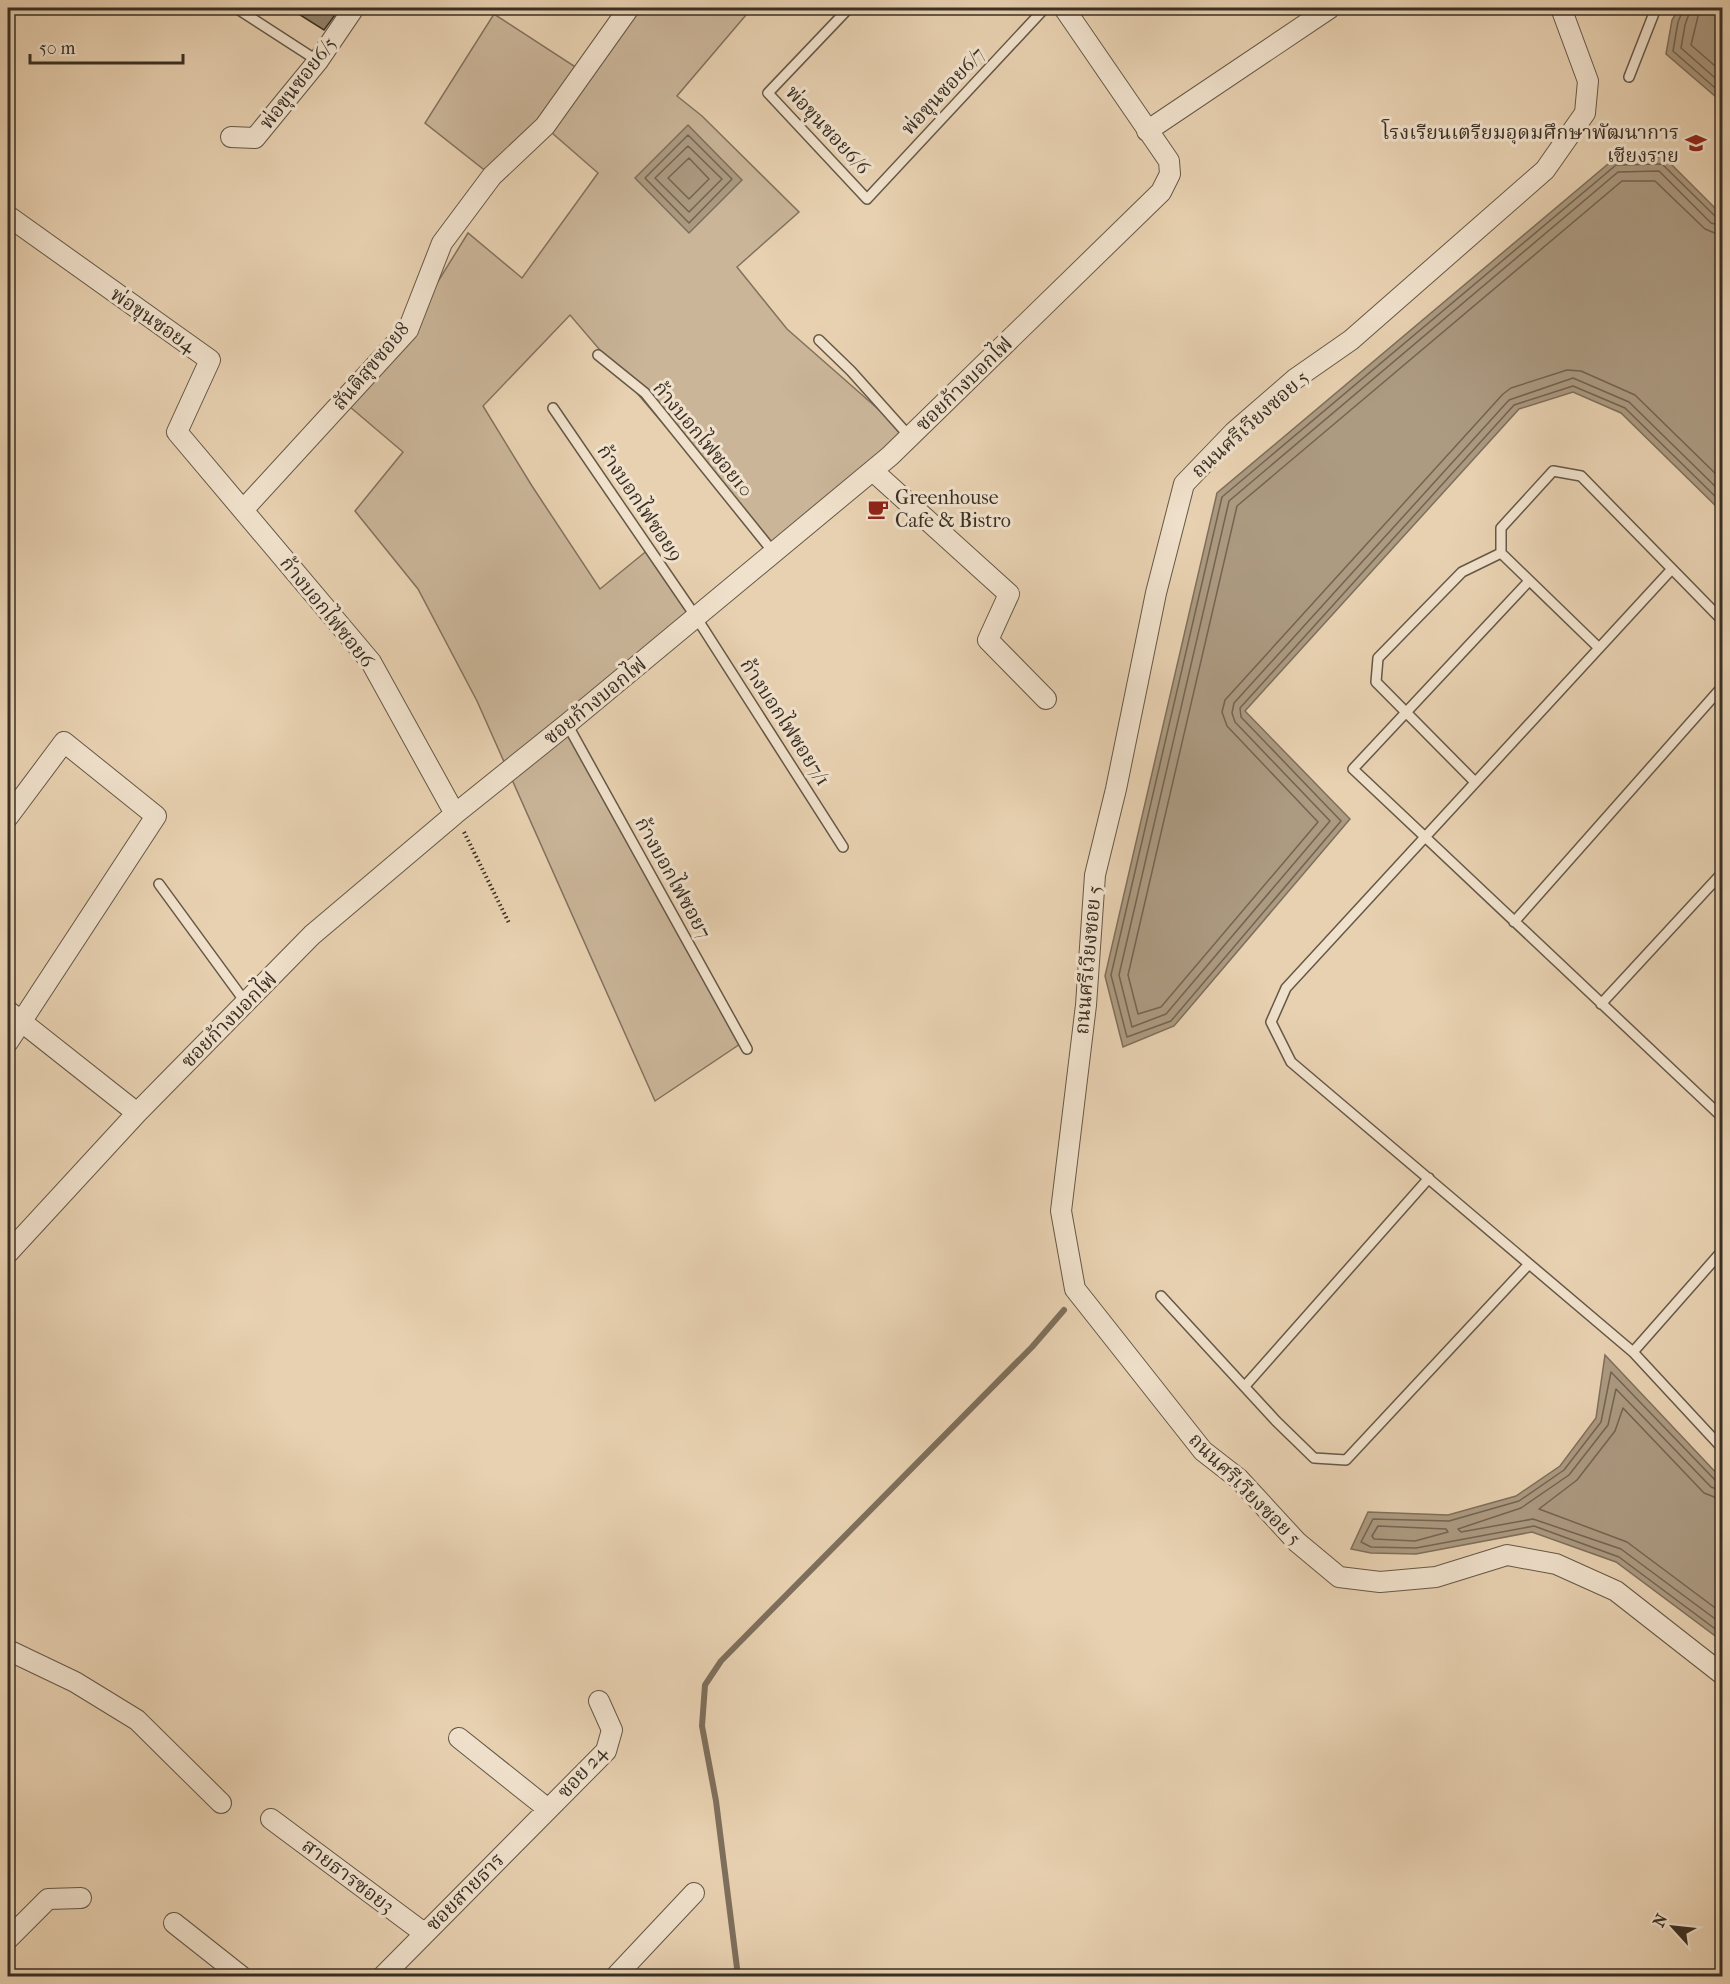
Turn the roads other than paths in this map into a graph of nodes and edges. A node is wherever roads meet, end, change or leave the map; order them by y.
1 (236, 8) edge
2 (354, 8) edge
3 (629, 8) edge
4 (849, 8) edge
5 (1045, 8) edge
6 (1066, 8) edge
7 (1330, 8) edge
8 (1561, 8) edge
9 (1656, 8) edge
10 (318, 61) junction
11 (1629, 77) dead end
12 (1147, 131) junction
13 (231, 137) dead end
14 (867, 199) joint
15 (8, 216) edge
16 (819, 340) dead end
17 (598, 355) dead end
18 (553, 408) dead end
19 (910, 437) junction
20 (873, 471) junction
21 (243, 510) junction
22 (774, 553) junction
23 (1501, 553) junction
24 (1671, 570) junction
25 (1530, 581) junction
26 (696, 617) junction
27 (1722, 620) edge
28 (1599, 648) junction
29 (1722, 687) edge
30 (1046, 699) dead end
31 (1405, 714) junction
32 (567, 724) junction
33 (1475, 782) junction
34 (455, 814) junction
35 (8, 817) edge
36 (1424, 838) junction
37 (843, 847) dead end
38 (1722, 873) edge
39 (159, 884) dead end
40 (1514, 922) junction
41 (246, 1003) junction
42 (1601, 1004) junction
43 (15, 1016) edge
44 (8, 1042) edge
45 (747, 1049) dead end
46 (137, 1113) junction
47 (1722, 1117) edge
48 (1429, 1178) junction
49 (1722, 1251) edge
50 (8, 1253) edge
51 (1529, 1264) junction
52 (1161, 1296) dead end
53 (1633, 1352) junction
54 (1245, 1386) junction
55 (1722, 1448) edge
56 (8, 1650) edge
57 (1722, 1674) edge
58 (599, 1701) dead end
59 (459, 1738) dead end
60 (221, 1803) dead end
61 (548, 1809) junction
62 (272, 1819) dead end
63 (694, 1893) dead end
64 (81, 1898) dead end
65 (174, 1923) dead end
66 (424, 1933) junction
67 (8, 1939) edge
68 (241, 1977) edge
69 (383, 1977) edge
70 (616, 1977) edge

1 - 10 lane
2 - 10 street, พ่อขุนซอย6/5
3 - 21 street, สันติสุขซอย8
4 - 14 lane, พ่อขุนซอย6/6
5 - 14 lane, พ่อขุนซอย6/7
6 - 12 street
7 - 12 street
8 - 57 street, ถนนศรีเวียงซอย 5
9 - 11 lane
10 - 13 street, พ่อขุนซอย6/5
12 - 19 street, ซอยก้างบอกไฟ
15 - 21 street, พ่อขุนซอย4
16 - 19 lane
17 - 22 lane, ก้างบอกไฟซอย10
18 - 26 lane, ก้างบอกไฟซอย9
19 - 20 street, ซอยก้างบอกไฟ
20 - 22 street, ซอยก้างบอกไฟ
20 - 30 street
21 - 34 street, ก้างบอกไฟซอย6
22 - 26 street, ซอยก้างบอกไฟ
23 - 24 lane
23 - 25 lane
23 - 31 lane
24 - 27 lane
24 - 28 lane
25 - 28 lane
25 - 31 lane
26 - 32 street, ซอยก้างบอกไฟ
26 - 37 lane, ก้างบอกไฟซอย7/1
28 - 33 lane
29 - 40 lane
31 - 33 lane
31 - 36 lane
32 - 34 street, ซอยก้างบอกไฟ
32 - 45 lane, ก้างบอกไฟซอย7
33 - 36 lane
34 - 41 street, ซอยก้างบอกไฟ
35 - 43 street
36 - 40 lane
36 - 48 lane
38 - 42 lane
39 - 41 lane
40 - 42 lane
41 - 46 street, ซอยก้างบอกไฟ
42 - 47 lane
43 - 44 street
43 - 46 street
46 - 50 street, ซอยก้างบอกไฟ
48 - 51 lane
48 - 54 lane
49 - 53 lane
51 - 53 lane
51 - 54 lane
52 - 54 lane
53 - 55 lane
56 - 60 street
58 - 61 street, ซอย 24
59 - 61 street
61 - 66 street, ซอยสายธาร
62 - 66 street, สายธารซอย3
63 - 70 street
64 - 67 street
65 - 68 street
66 - 69 street, ซอยสายธาร

